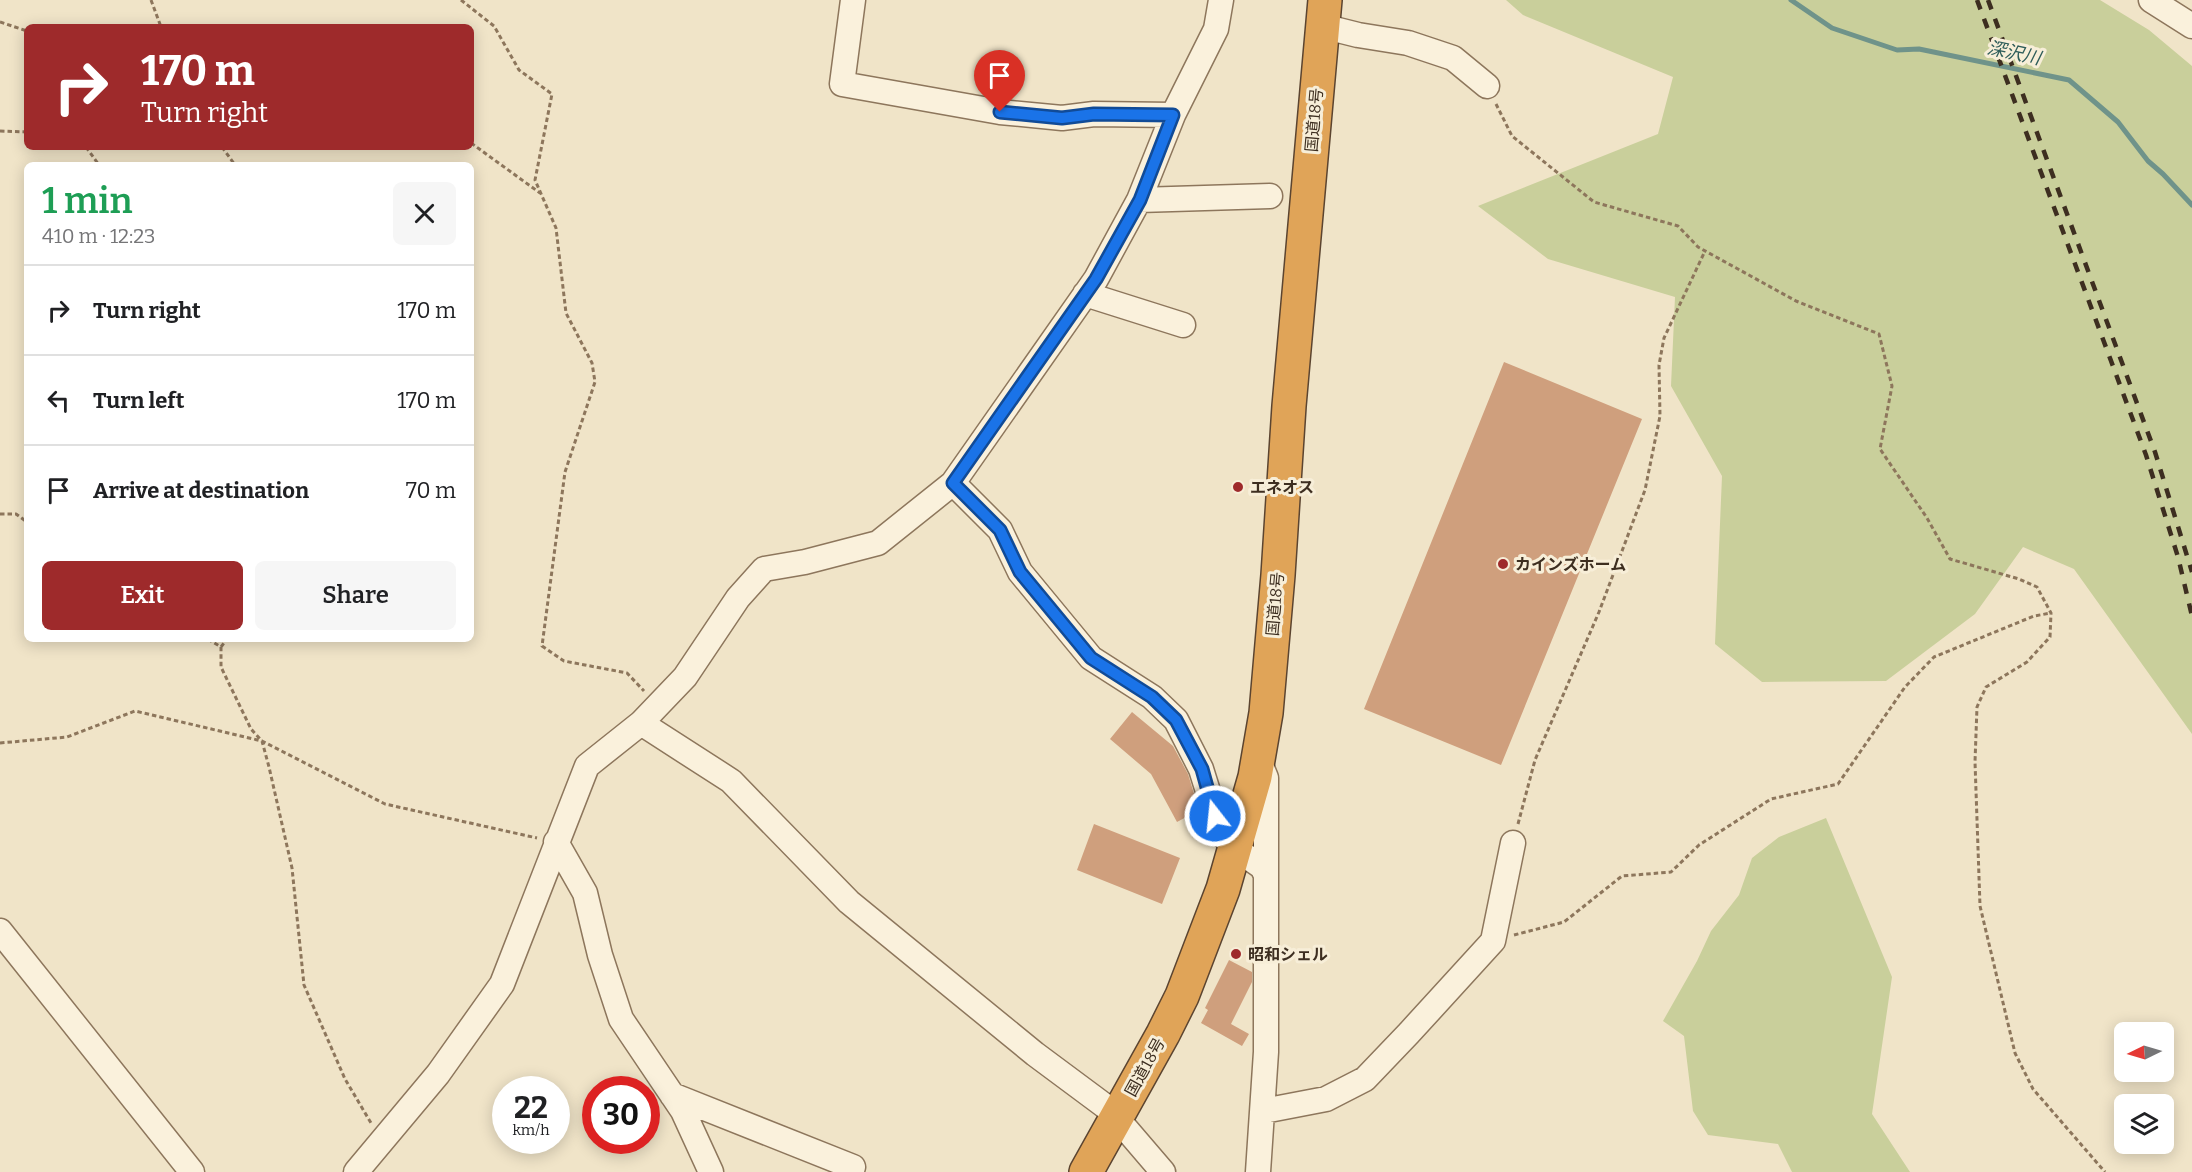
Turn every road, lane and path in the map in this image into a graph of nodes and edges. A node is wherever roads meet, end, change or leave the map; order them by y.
1 (151, 0) edge
2 (461, 0) edge
3 (853, 0) edge
4 (1221, 0) edge
5 (2151, 0) edge
6 (1323, 13) edge
7 (0, 22) edge
8 (160, 24) edge
9 (2192, 26) edge
10 (24, 30) edge
11 (1487, 86) joint
12 (1173, 115) junction
13 (0, 131) edge
14 (24, 132) edge
15 (474, 145) edge
16 (541, 193) junction
17 (1270, 196) dead end
18 (1140, 200) junction
19 (1705, 251) junction
20 (1085, 294) junction
21 (1183, 325) dead end
22 (953, 483) junction
23 (0, 514) edge
24 (24, 520) edge
25 (2051, 613) junction
26 (213, 642) edge
27 (225, 642) edge
28 (221, 647) junction
29 (658, 705) junction
30 (640, 723) junction
31 (262, 741) junction
32 (0, 743) edge
33 (1258, 759) junction
34 (556, 842) junction
35 (1513, 843) joint
36 (1236, 849) junction
37 (1266, 875) junction
38 (0, 932) edge
39 (1493, 941) junction
40 (672, 1095) junction
41 (1263, 1111) junction
42 (1118, 1117) junction
43 (381, 1142) junction
44 (192, 1172) edge
45 (356, 1172) edge
46 (711, 1172) edge
47 (851, 1172) edge
48 (1086, 1172) edge
49 (1163, 1172) edge
50 (1258, 1172) edge
51 (2105, 1172) edge

1 - 8 path
2 - 16 path
3 - 12 street
4 - 12 street
5 - 9 street
6 - 11 street
6 - 33 highway, 国道18号
7 - 10 path
11 - 19 path
12 - 18 street
13 - 14 path
15 - 16 path
16 - 29 path
17 - 18 street
18 - 20 street
19 - 25 path
19 - 35 path
20 - 21 street
20 - 22 street
22 - 29 street
22 - 36 street
23 - 24 path
25 - 39 path
25 - 51 path
26 - 28 path
27 - 28 path
28 - 31 path
29 - 30 street
30 - 34 street
30 - 42 street
31 - 32 path
31 - 34 path
31 - 43 path
33 - 36 highway, 国道18号
33 - 37 street
34 - 40 street
34 - 43 street
35 - 39 street
36 - 37 street
36 - 42 highway, 国道18号
37 - 41 street
38 - 44 street
39 - 41 street
40 - 46 street
40 - 47 street
41 - 50 street
42 - 48 highway, 国道18号
42 - 49 street
43 - 45 street

